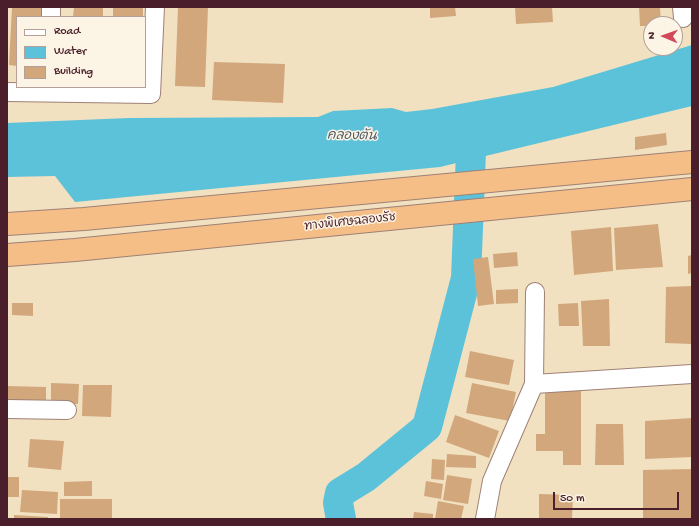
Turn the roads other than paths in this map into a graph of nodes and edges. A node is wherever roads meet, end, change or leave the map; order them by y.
1 (155, 7) edge
2 (48, 90) edge
3 (7, 92) edge
4 (692, 162) edge
5 (692, 189) edge
6 (7, 224) edge
7 (7, 255) edge
8 (535, 292) dead end
9 (692, 374) edge
10 (534, 384) junction
11 (7, 409) edge
12 (66, 410) dead end
13 (485, 519) edge

1 - 2 street
2 - 3 street
4 - 6 highway
5 - 7 highway, ทางพิเศษฉลองรัช
8 - 10 street
9 - 10 street
10 - 13 street
11 - 12 street

